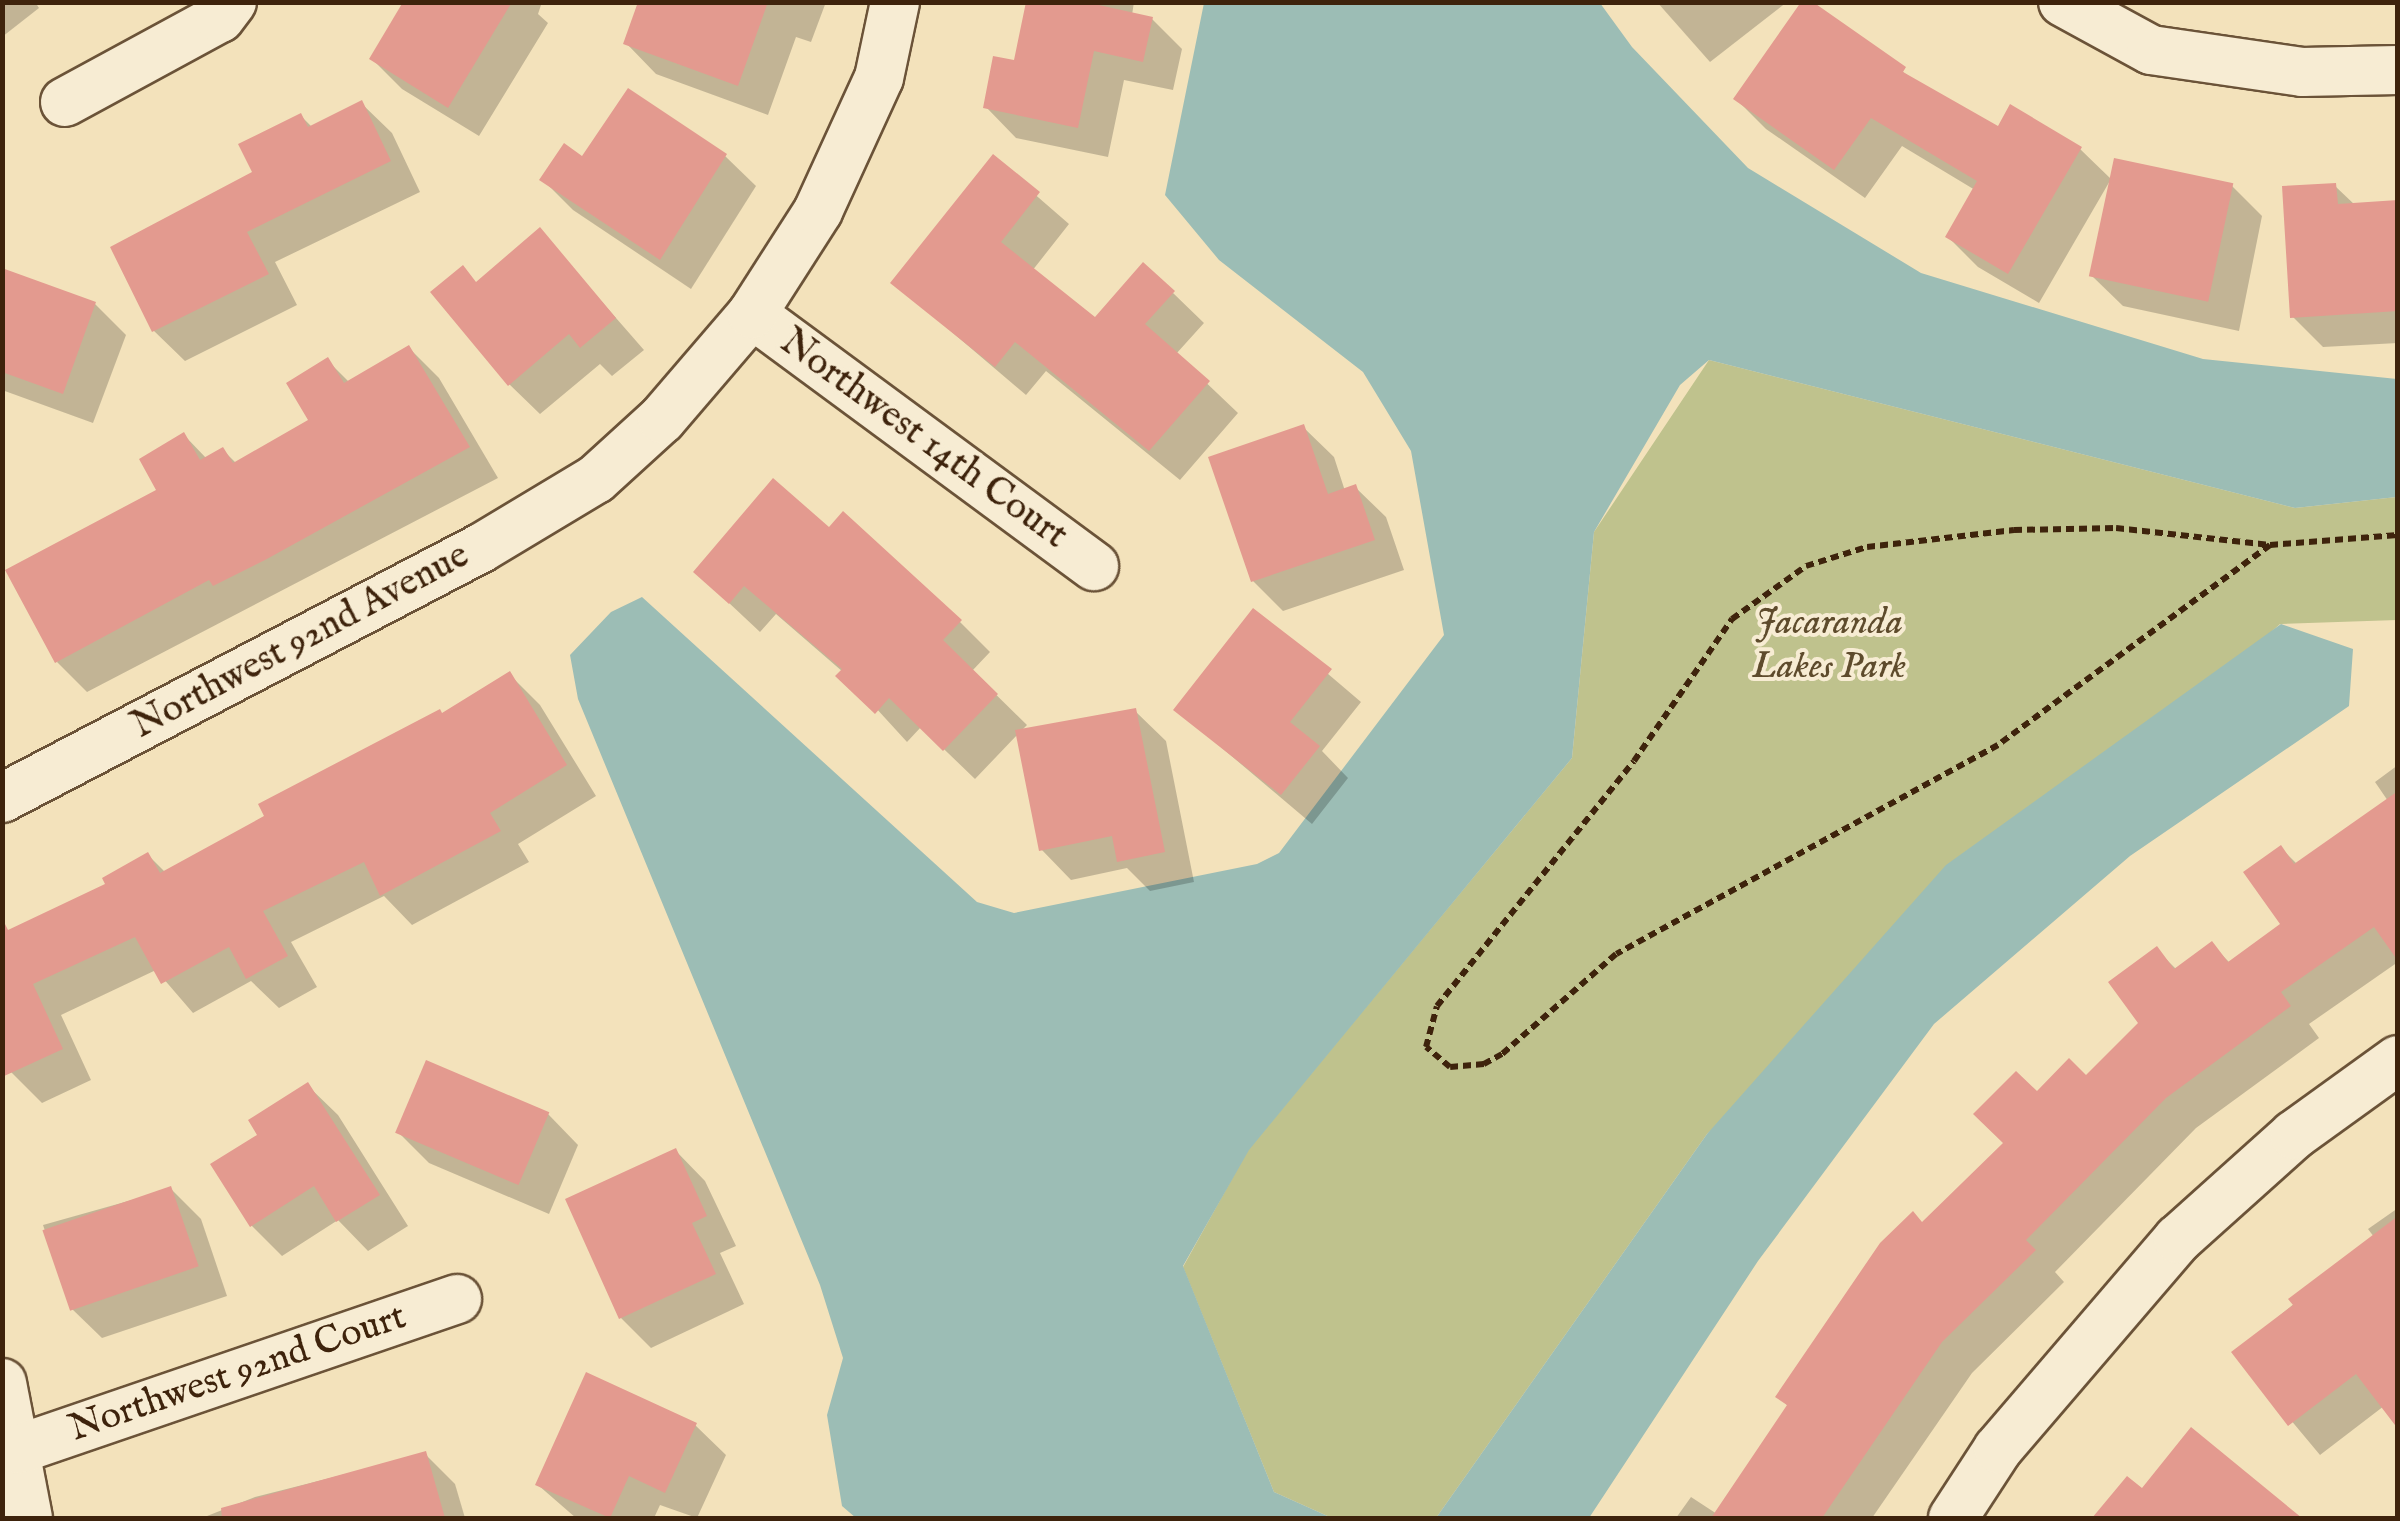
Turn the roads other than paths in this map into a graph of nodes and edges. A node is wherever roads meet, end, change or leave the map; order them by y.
1 (232, 2) edge
2 (895, 2) edge
3 (2063, 2) edge
4 (2398, 70) edge
5 (65, 102) dead end
6 (752, 314) junction
7 (1094, 566) dead end
8 (2, 798) edge
9 (2398, 1060) edge
10 (457, 1299) dead end
11 (2, 1383) edge
12 (20, 1450) junction
13 (28, 1518) edge
14 (1953, 1518) edge

1 - 5 street
2 - 6 street, Northwest 92nd Avenue
3 - 4 street
6 - 7 street, Northwest 14th Court
6 - 8 street, Northwest 92nd Avenue
9 - 14 street
10 - 12 street, Northwest 92nd Court
11 - 12 street
12 - 13 street

